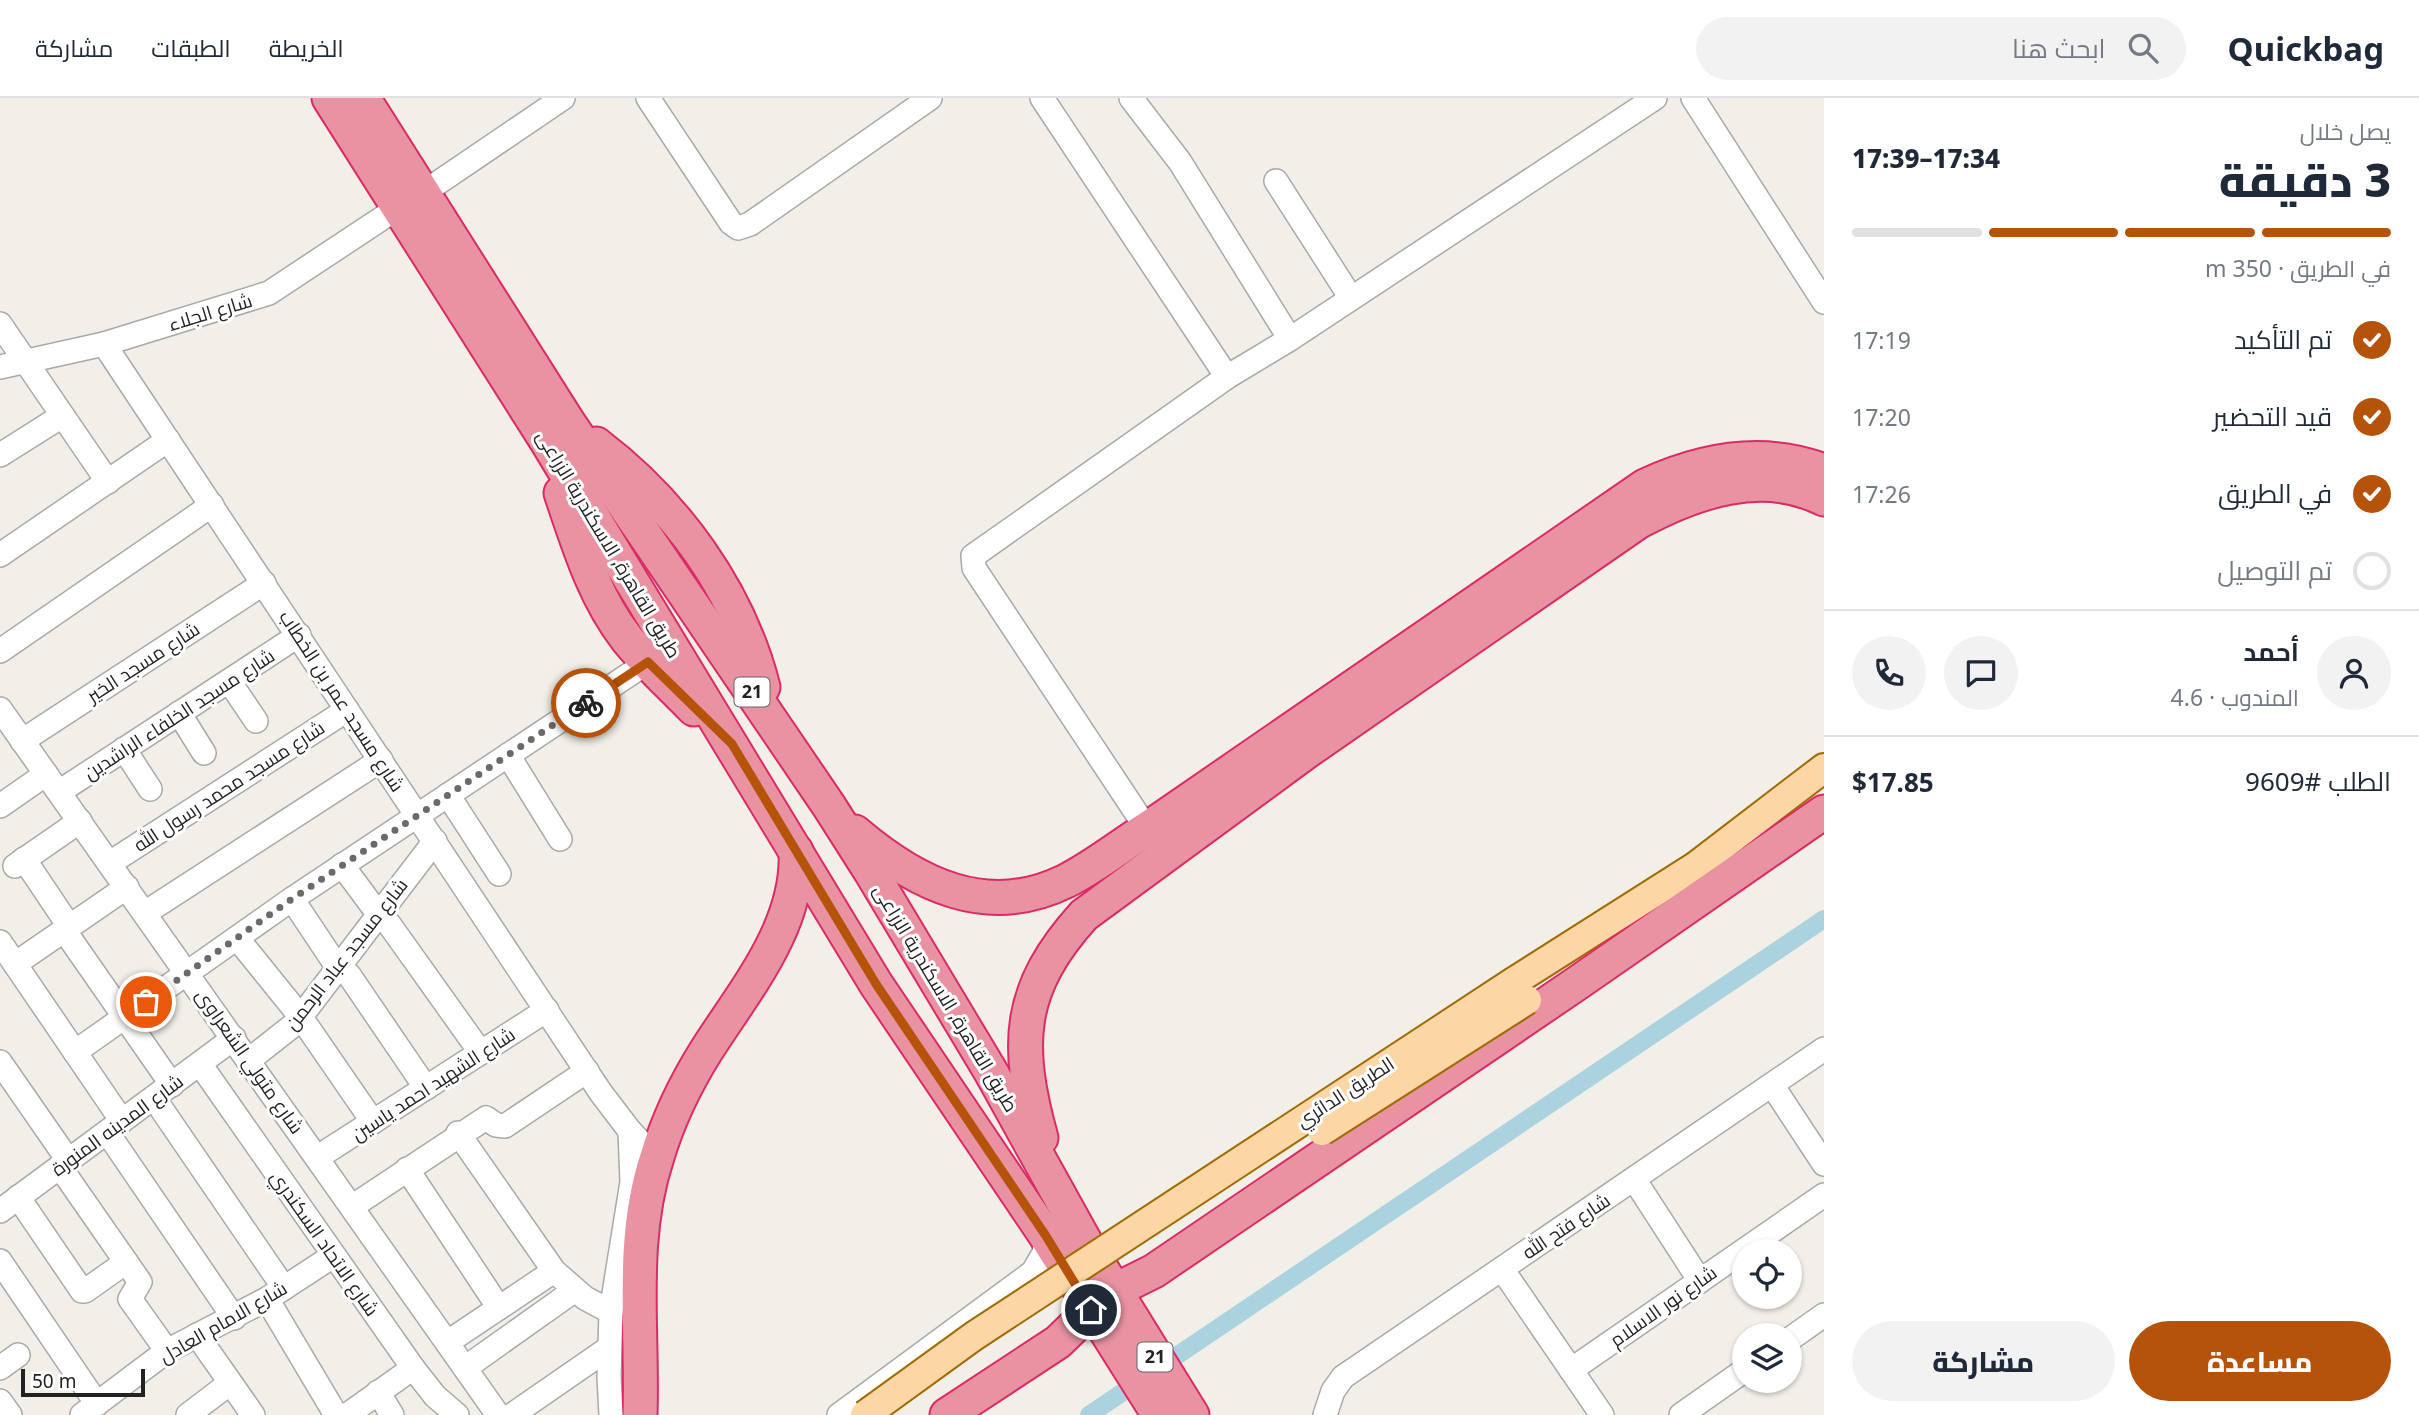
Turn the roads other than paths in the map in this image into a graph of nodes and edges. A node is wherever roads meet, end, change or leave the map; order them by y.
1 (329, 98) edge
2 (363, 98) edge
3 (563, 98) edge
4 (648, 98) edge
5 (930, 98) edge
6 (1042, 98) edge
7 (1131, 98) edge
8 (1654, 98) edge
9 (1693, 98) edge
10 (1276, 181) dead end
11 (411, 200) junction
12 (1351, 298) junction
13 (1824, 302) edge
14 (0, 324) edge
15 (1290, 339) junction
16 (104, 344) junction
17 (24, 361) junction
18 (0, 367) edge
19 (1227, 377) junction
20 (62, 416) junction
21 (557, 431) junction
22 (168, 440) junction
23 (0, 455) edge
24 (1824, 471) edge
25 (108, 482) junction
26 (1824, 499) edge
27 (212, 505) junction
28 (0, 555) edge
29 (264, 583) junction
30 (299, 635) junction
31 (0, 651) edge
32 (648, 662) junction
33 (229, 681) junction
34 (347, 710) junction
35 (1, 713) edge
36 (179, 713) junction
37 (256, 721) dead end
38 (22, 741) junction
39 (1298, 741) junction
40 (732, 744) junction
41 (124, 749) junction
42 (204, 753) dead end
43 (508, 755) junction
44 (381, 760) junction
45 (1824, 768) edge
46 (53, 783) junction
47 (150, 789) dead end
48 (448, 795) junction
49 (1824, 795) edge
50 (0, 806) edge
51 (829, 806) junction
52 (1824, 812) edge
53 (417, 816) junction
54 (80, 821) junction
55 (1147, 829) junction
56 (560, 839) dead end
57 (435, 841) junction
58 (796, 851) junction
59 (110, 863) junction
60 (342, 865) junction
61 (499, 874) dead end
62 (127, 887) junction
63 (292, 899) junction
64 (145, 913) junction
65 (379, 915) junction
66 (67, 928) junction
67 (237, 938) junction
68 (0, 942) edge
69 (15, 964) junction
70 (338, 968) junction
71 (188, 973) junction
72 (1521, 991) junction
73 (547, 1010) junction
74 (300, 1016) junction
75 (125, 1017) junction
76 (234, 1038) junction
77 (1824, 1049) edge
78 (75, 1052) junction
79 (481, 1053) junction
80 (249, 1060) junction
81 (0, 1062) edge
82 (200, 1064) junction
83 (587, 1071) junction
84 (1772, 1085) junction
85 (426, 1088) junction
86 (163, 1091) junction
87 (373, 1122) junction
88 (114, 1126) junction
89 (631, 1131) junction
90 (458, 1133) junction
91 (318, 1157) junction
92 (656, 1158) junction
93 (64, 1163) junction
94 (1824, 1164) edge
95 (407, 1169) junction
96 (1634, 1179) junction
97 (1059, 1194) junction
98 (1824, 1195) edge
99 (6, 1203) edge
100 (353, 1206) junction
101 (1046, 1236) junction
102 (333, 1256) junction
103 (0, 1261) edge
104 (126, 1262) junction
105 (1502, 1269) junction
106 (554, 1271) junction
107 (1700, 1281) junction
108 (575, 1290) junction
109 (275, 1294) junction
110 (1105, 1304) junction
111 (499, 1308) junction
112 (611, 1311) junction
113 (1824, 1315) edge
114 (234, 1318) junction
115 (1802, 1331) edge
116 (197, 1335) junction
117 (448, 1342) junction
118 (609, 1348) junction
119 (167, 1351) junction
120 (413, 1368) junction
121 (466, 1368) junction
122 (1571, 1370) junction
123 (1732, 1379) edge
124 (230, 1383) junction
125 (378, 1392) junction
126 (0, 1401) edge
127 (90, 1409) edge
128 (10, 1415) edge
129 (188, 1415) edge
130 (253, 1415) edge
131 (336, 1415) edge
132 (346, 1415) edge
133 (392, 1415) edge
134 (457, 1415) edge
135 (498, 1415) edge
136 (512, 1415) edge
137 (611, 1415) edge
138 (640, 1415) edge
139 (839, 1415) edge
140 (865, 1415) edge
141 (894, 1415) edge
142 (947, 1415) edge
143 (1159, 1415) edge
144 (1192, 1415) edge
145 (1325, 1415) edge
146 (1602, 1415) edge
147 (1681, 1415) edge

1 - 11 highway, طريق القاهرة, الاسكندرية الزراعى / 21
2 - 11 highway, طريق القاهرة, الاسكندرية الزراعى / 21
3 - 11 street, شارع الجلاء
4 - 5 street
6 - 19 street
7 - 15 street
8 - 12 street
9 - 13 street
10 - 12 street
11 - 16 street, شارع الجلاء
11 - 21 highway, طريق القاهرة, الاسكندرية الزراعى / 21
12 - 15 street
14 - 17 street
15 - 19 street
16 - 17 street, شارع الجلاء
16 - 22 street, شارع مسجد عمر بن الخطاب
17 - 18 street, شارع الجلاء
17 - 20 street
19 - 55 street
20 - 23 street
20 - 25 street
21 - 32 highway
21 - 40 highway, طريق القاهرة, الاسكندرية الزراعى / 21
21 - 51 highway, طريق القاهرة, الاسكندرية الزراعى / 21
22 - 25 street
22 - 27 street, شارع مسجد عمر بن الخطاب
24 - 39 highway
25 - 28 street
26 - 39 highway
27 - 29 street, شارع مسجد عمر بن الخطاب
27 - 31 street
29 - 30 street, شارع مسجد عمر بن الخطاب
29 - 38 street, شارع مسجد الخير
30 - 33 street, شارع مسجد الخلفاء الراشدين
30 - 34 street, شارع مسجد عمر بن الخطاب
32 - 40 highway
32 - 43 street
33 - 36 street, شارع مسجد الخلفاء الراشدين
33 - 37 street
34 - 44 street, شارع مسجد عمر بن الخطاب
34 - 59 street, شارع مسجد محمد رسول الله
35 - 38 street, شارع متولي الشعراوى
36 - 41 street, شارع مسجد الخلفاء الراشدين
36 - 42 street
38 - 46 street, شارع متولي الشعراوى
39 - 55 highway
39 - 97 highway
40 - 58 highway, طريق القاهرة, الاسكندرية الزراعى / 21
41 - 46 street, شارع مسجد الخلفاء الراشدين
41 - 47 street
43 - 48 street
43 - 56 street
44 - 53 street, شارع مسجد عمر بن الخطاب
44 - 64 street
45 - 72 main road, الطريق الدائري
46 - 50 street, شارع مسجد الخلفاء الراشدين
46 - 54 street, شارع متولي الشعراوى
48 - 53 street
48 - 61 street
49 - 72 main road, الطريق الدائري
51 - 55 highway
51 - 97 highway, طريق القاهرة, الاسكندرية الزراعى / 21
52 - 110 highway
53 - 57 street, شارع مسجد عمر بن الخطاب
53 - 60 street
54 - 59 street, شارع متولي الشعراوى
54 - 66 street
57 - 65 street, شارع مسجد عباد الرحمن
57 - 73 street, شارع مسجد عمر بن الخطاب
58 - 92 highway
58 - 101 highway, طريق القاهرة, الاسكندرية الزراعى / 21
59 - 62 street, شارع متولي الشعراوى
60 - 63 street
60 - 65 street
62 - 64 street, شارع متولي الشعراوى
62 - 66 street
63 - 67 street
63 - 70 street
64 - 71 street, شارع متولي الشعراوى
65 - 70 street, شارع مسجد عباد الرحمن
65 - 79 street
66 - 69 street
66 - 75 street
67 - 71 street
67 - 74 street
68 - 69 street
69 - 78 street
70 - 74 street, شارع مسجد عباد الرحمن
70 - 85 street
71 - 75 street
71 - 76 street, شارع متولي الشعراوى
72 - 140 main road, الطريق الدائري, bridge
72 - 141 main road, الطريق الدائري, bridge
73 - 79 street, شارع الشهيد احمد ياسين
73 - 83 street, شارع مسجد عمر بن الخطاب
74 - 80 street, شارع مسجد عباد الرحمن
74 - 87 street
75 - 78 street
75 - 86 street
76 - 80 street, شارع متولي الشعراوى
76 - 82 street, شارع المدينه المنورة
77 - 84 street, شارع فتح الله
78 - 88 street
79 - 85 street, شارع الشهيد احمد ياسين
80 - 91 street, شارع متولي الشعراوى
81 - 93 street
82 - 86 street, شارع المدينه المنورة
82 - 102 street, شارع الاتحاد السكندري
83 - 89 street, شارع مسجد عمر بن الخطاب
83 - 90 street
84 - 94 street
84 - 96 street, شارع فتح الله
85 - 87 street, شارع الشهيد احمد ياسين
86 - 88 street, شارع المدينه المنورة
86 - 109 street
87 - 91 street, شارع الشهيد احمد ياسين
88 - 93 street, شارع المدينه المنورة
88 - 114 street
89 - 92 street, شارع مسجد عمر بن الخطاب
89 - 112 street
90 - 95 street
90 - 106 street
91 - 100 street, شارع متولي الشعراوى
92 - 138 highway
93 - 99 street, شارع المدينه المنورة
93 - 104 street
95 - 100 street
95 - 111 street
96 - 105 street, شارع فتح الله
96 - 107 street
97 - 110 highway, طريق القاهرة, الاسكندرية الزراعى / 21
98 - 107 street, شارع نور الاسلام
99 - 104 street
100 - 117 street, شارع متولي الشعراوى
101 - 110 highway, طريق القاهرة, الاسكندرية الزراعى / 21
101 - 139 street
102 - 109 street, شارع الامام العادل
102 - 120 street, شارع الاتحاد السكندري
103 - 127 street
104 - 119 street
105 - 122 street
105 - 145 street, شارع فتح الله
106 - 108 street
106 - 111 street
107 - 122 street, شارع نور الاسلام
108 - 112 street
108 - 121 street
109 - 114 street, شارع الامام العادل
109 - 131 street
110 - 142 highway
110 - 143 highway, طريق القاهرة, الاسكندرية الزراعى / 21
110 - 144 highway, طريق القاهرة, الاسكندرية الزراعى / 21
111 - 117 street
112 - 118 street
113 - 115 street
114 - 116 street, شارع الامام العادل
116 - 119 street, شارع الامام العادل
116 - 124 street
117 - 121 street, شارع متولي الشعراوى
118 - 136 street
118 - 137 street
119 - 127 street, شارع الامام العادل
120 - 125 street
120 - 134 street, شارع الاتحاد السكندري
121 - 135 street, شارع متولي الشعراوى
122 - 146 street
123 - 147 street
124 - 129 street
124 - 130 street
125 - 132 street
125 - 133 street
126 - 128 street

